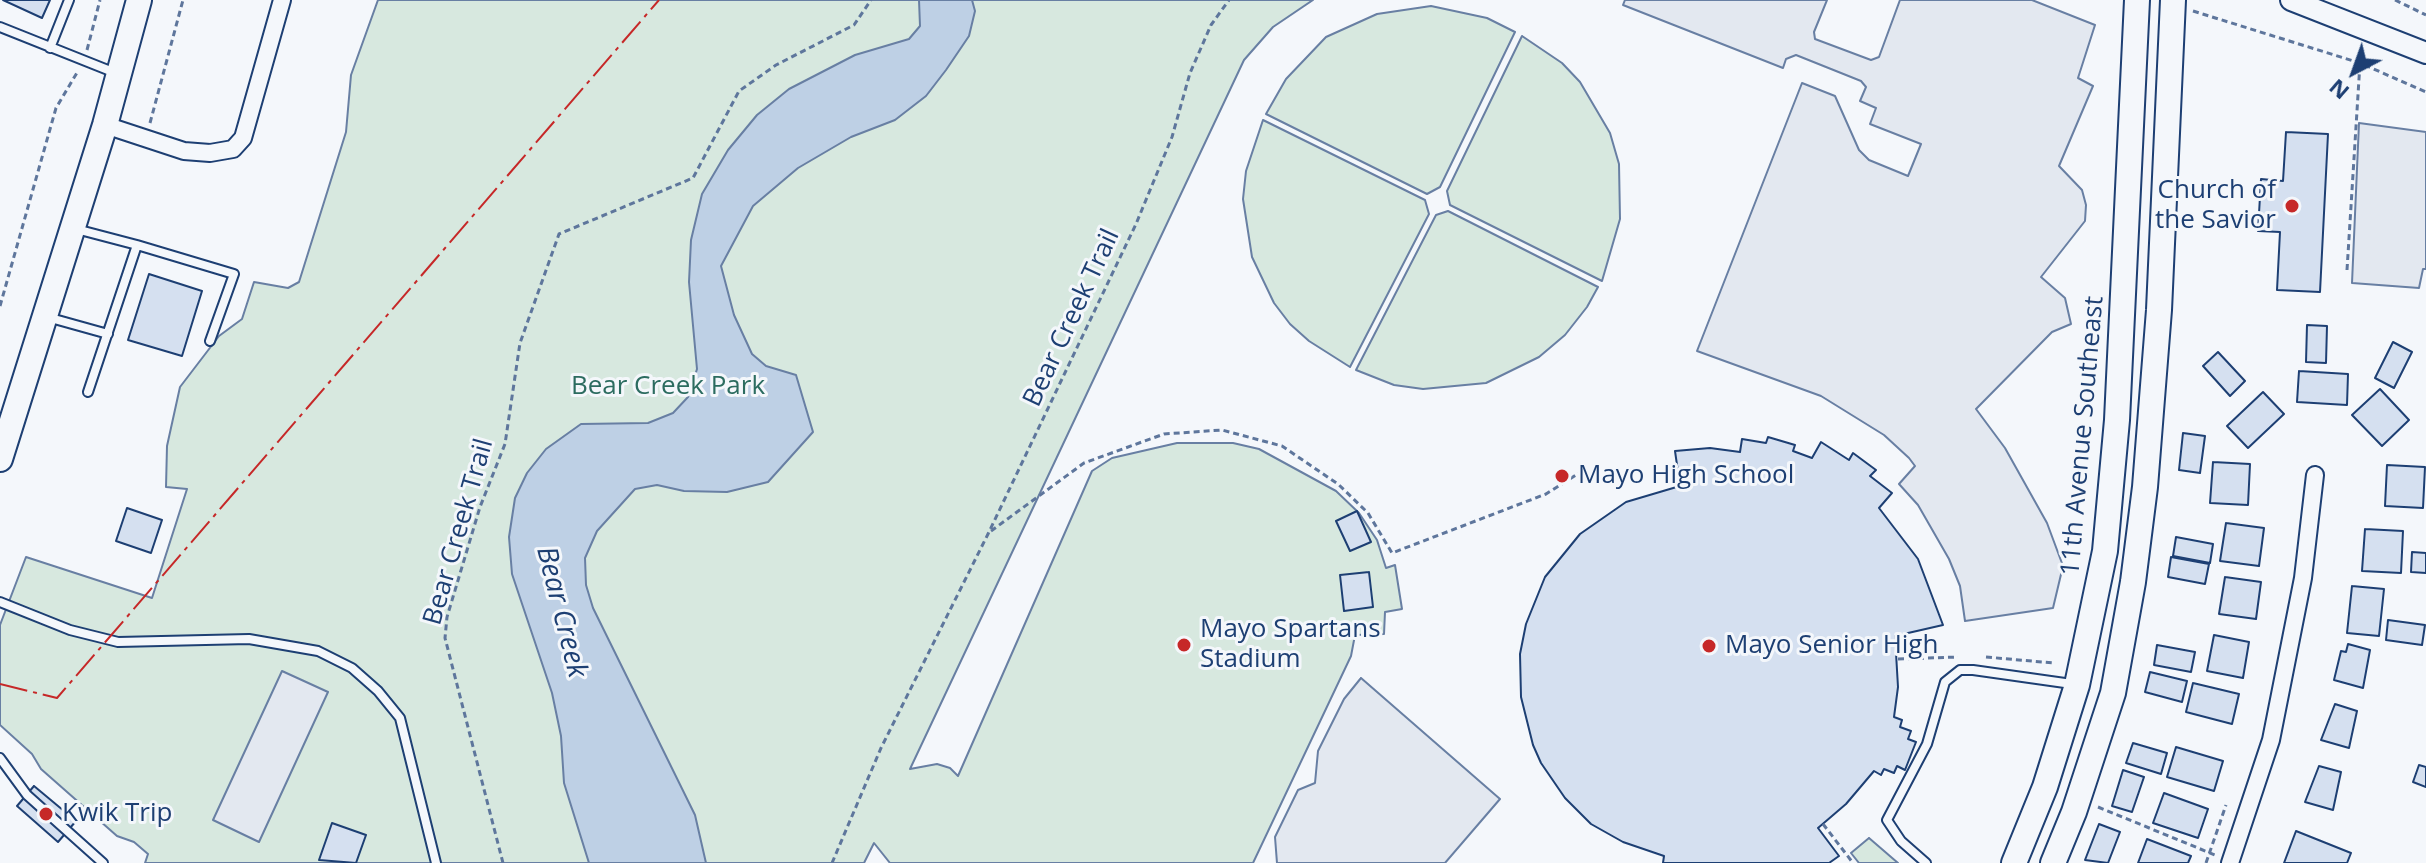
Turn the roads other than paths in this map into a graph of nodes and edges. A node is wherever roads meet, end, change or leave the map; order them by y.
1 (69, 0) edge
2 (139, 0) edge
3 (282, 0) edge
4 (2137, 0) edge
5 (2291, 0) edge
6 (2182, 5) edge
7 (0, 27) edge
8 (50, 48) junction
9 (2426, 53) edge
10 (119, 74) junction
11 (105, 125) junction
12 (73, 228) junction
13 (137, 245) junction
14 (46, 316) junction
15 (108, 334) junction
16 (210, 341) dead end
17 (88, 392) dead end
18 (0, 459) edge
19 (2315, 475) dead end
20 (0, 602) edge
21 (2077, 685) junction
22 (0, 758) edge
23 (103, 863) edge
24 (436, 863) edge
25 (1926, 863) edge
26 (2014, 863) edge
27 (2053, 863) edge
28 (2230, 863) edge

1 - 8 lane
2 - 10 main road
3 - 11 street
4 - 21 main road, 11th Avenue Southeast
5 - 9 street
6 - 27 main road
7 - 8 lane
8 - 10 lane
10 - 11 main road
11 - 12 main road
12 - 13 lane
12 - 14 main road
13 - 15 lane
13 - 16 lane
14 - 15 lane
14 - 18 main road
15 - 17 lane
19 - 28 street
20 - 24 lane
21 - 25 lane
21 - 26 main road, 11th Avenue Southeast
22 - 23 lane

